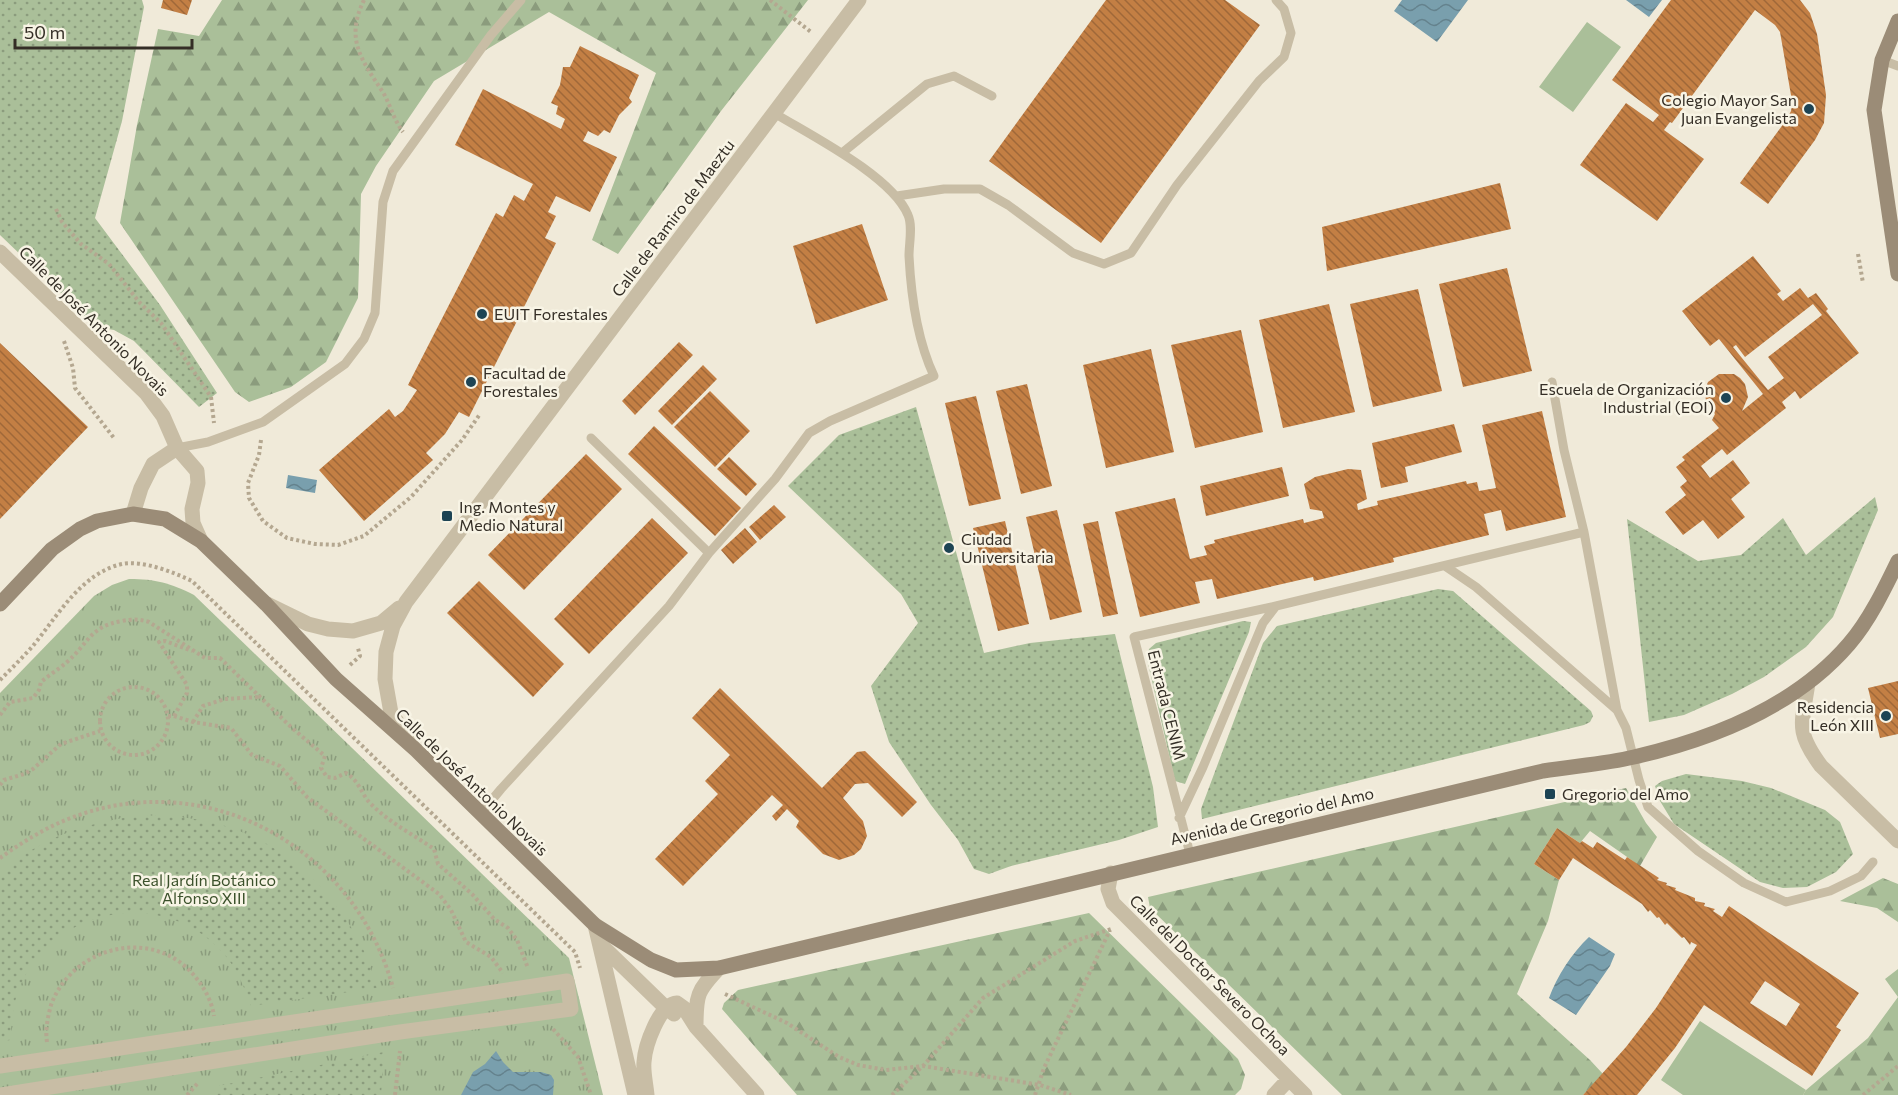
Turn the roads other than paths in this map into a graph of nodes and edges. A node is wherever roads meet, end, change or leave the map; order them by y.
1 (521, 0) edge
2 (859, 0) edge
3 (1276, 0) edge
4 (1898, 21) edge
5 (1882, 60) junction
6 (1898, 66) edge
7 (992, 96) dead end
8 (774, 113) junction
9 (842, 153) junction
10 (897, 196) junction
11 (1893, 220) edge
12 (0, 252) edge
13 (1898, 274) edge
14 (1552, 382) dead end
15 (591, 438) dead end
16 (177, 448) junction
17 (133, 514) junction
18 (1584, 532) junction
19 (201, 541) junction
20 (709, 553) junction
21 (1898, 561) edge
22 (1445, 566) junction
23 (406, 602) junction
24 (266, 603) junction
25 (0, 604) edge
26 (1276, 606) junction
27 (1808, 683) junction
28 (1617, 710) junction
29 (416, 750) junction
30 (1634, 757) junction
31 (481, 813) junction
32 (1179, 818) junction
33 (1898, 841) edge
34 (1190, 854) junction
35 (1873, 862) dead end
36 (1111, 873) junction
37 (594, 925) junction
38 (600, 944) junction
39 (719, 968) junction
40 (666, 1008) junction
41 (696, 1028) junction
42 (0, 1066) edge
43 (1289, 1080) junction
44 (0, 1095) edge
45 (635, 1095) edge
46 (647, 1095) edge
47 (757, 1095) edge
48 (1274, 1095) edge
49 (1305, 1095) edge

1 - 16 lane
2 - 8 street, Calle de Ramiro de Maeztu
3 - 10 lane
4 - 5 street
5 - 6 lane
5 - 11 street
7 - 9 lane
8 - 9 lane
8 - 23 street, Calle de Ramiro de Maeztu
9 - 10 lane
10 - 20 lane
11 - 13 street
12 - 16 street, Calle de José Antonio Novais
14 - 18 lane
15 - 20 lane
16 - 17 street
16 - 19 street, Calle de José Antonio Novais
17 - 19 street, Calle de José Antonio Novais
17 - 25 street, Calle de José Antonio Novais
18 - 22 lane, Entrada CENIM
18 - 28 lane
19 - 24 street, Calle de José Antonio Novais
20 - 31 lane
21 - 27 street, Avenida de Gregorio del Amo
22 - 26 lane, Entrada CENIM
22 - 28 lane
23 - 24 street, Calle de Ramiro de Maeztu
23 - 29 street, Calle de Ramiro de Maeztu
24 - 29 street, Calle de José Antonio Novais
26 - 32 lane, Entrada CENIM
26 - 32 lane, Entrada CENIM
27 - 30 street, Avenida de Gregorio del Amo
27 - 33 street
28 - 30 lane
29 - 31 street, Calle de José Antonio Novais
30 - 34 street, Avenida de Gregorio del Amo
30 - 35 lane
31 - 37 street, Calle de José Antonio Novais
32 - 34 lane, Entrada CENIM
34 - 36 street, Avenida de Gregorio del Amo
36 - 39 street, Avenida de Gregorio del Amo
36 - 43 street, Calle del Doctor Severo Ochoa
37 - 38 street, Calle de José Antonio Novais
37 - 39 street, Avenida de Gregorio del Amo
38 - 40 street
38 - 45 street, Calle de José Antonio Novais
39 - 41 street
40 - 41 street
40 - 46 street
41 - 47 street
42 - 44 street
43 - 48 street
43 - 49 street, Calle del Doctor Severo Ochoa

